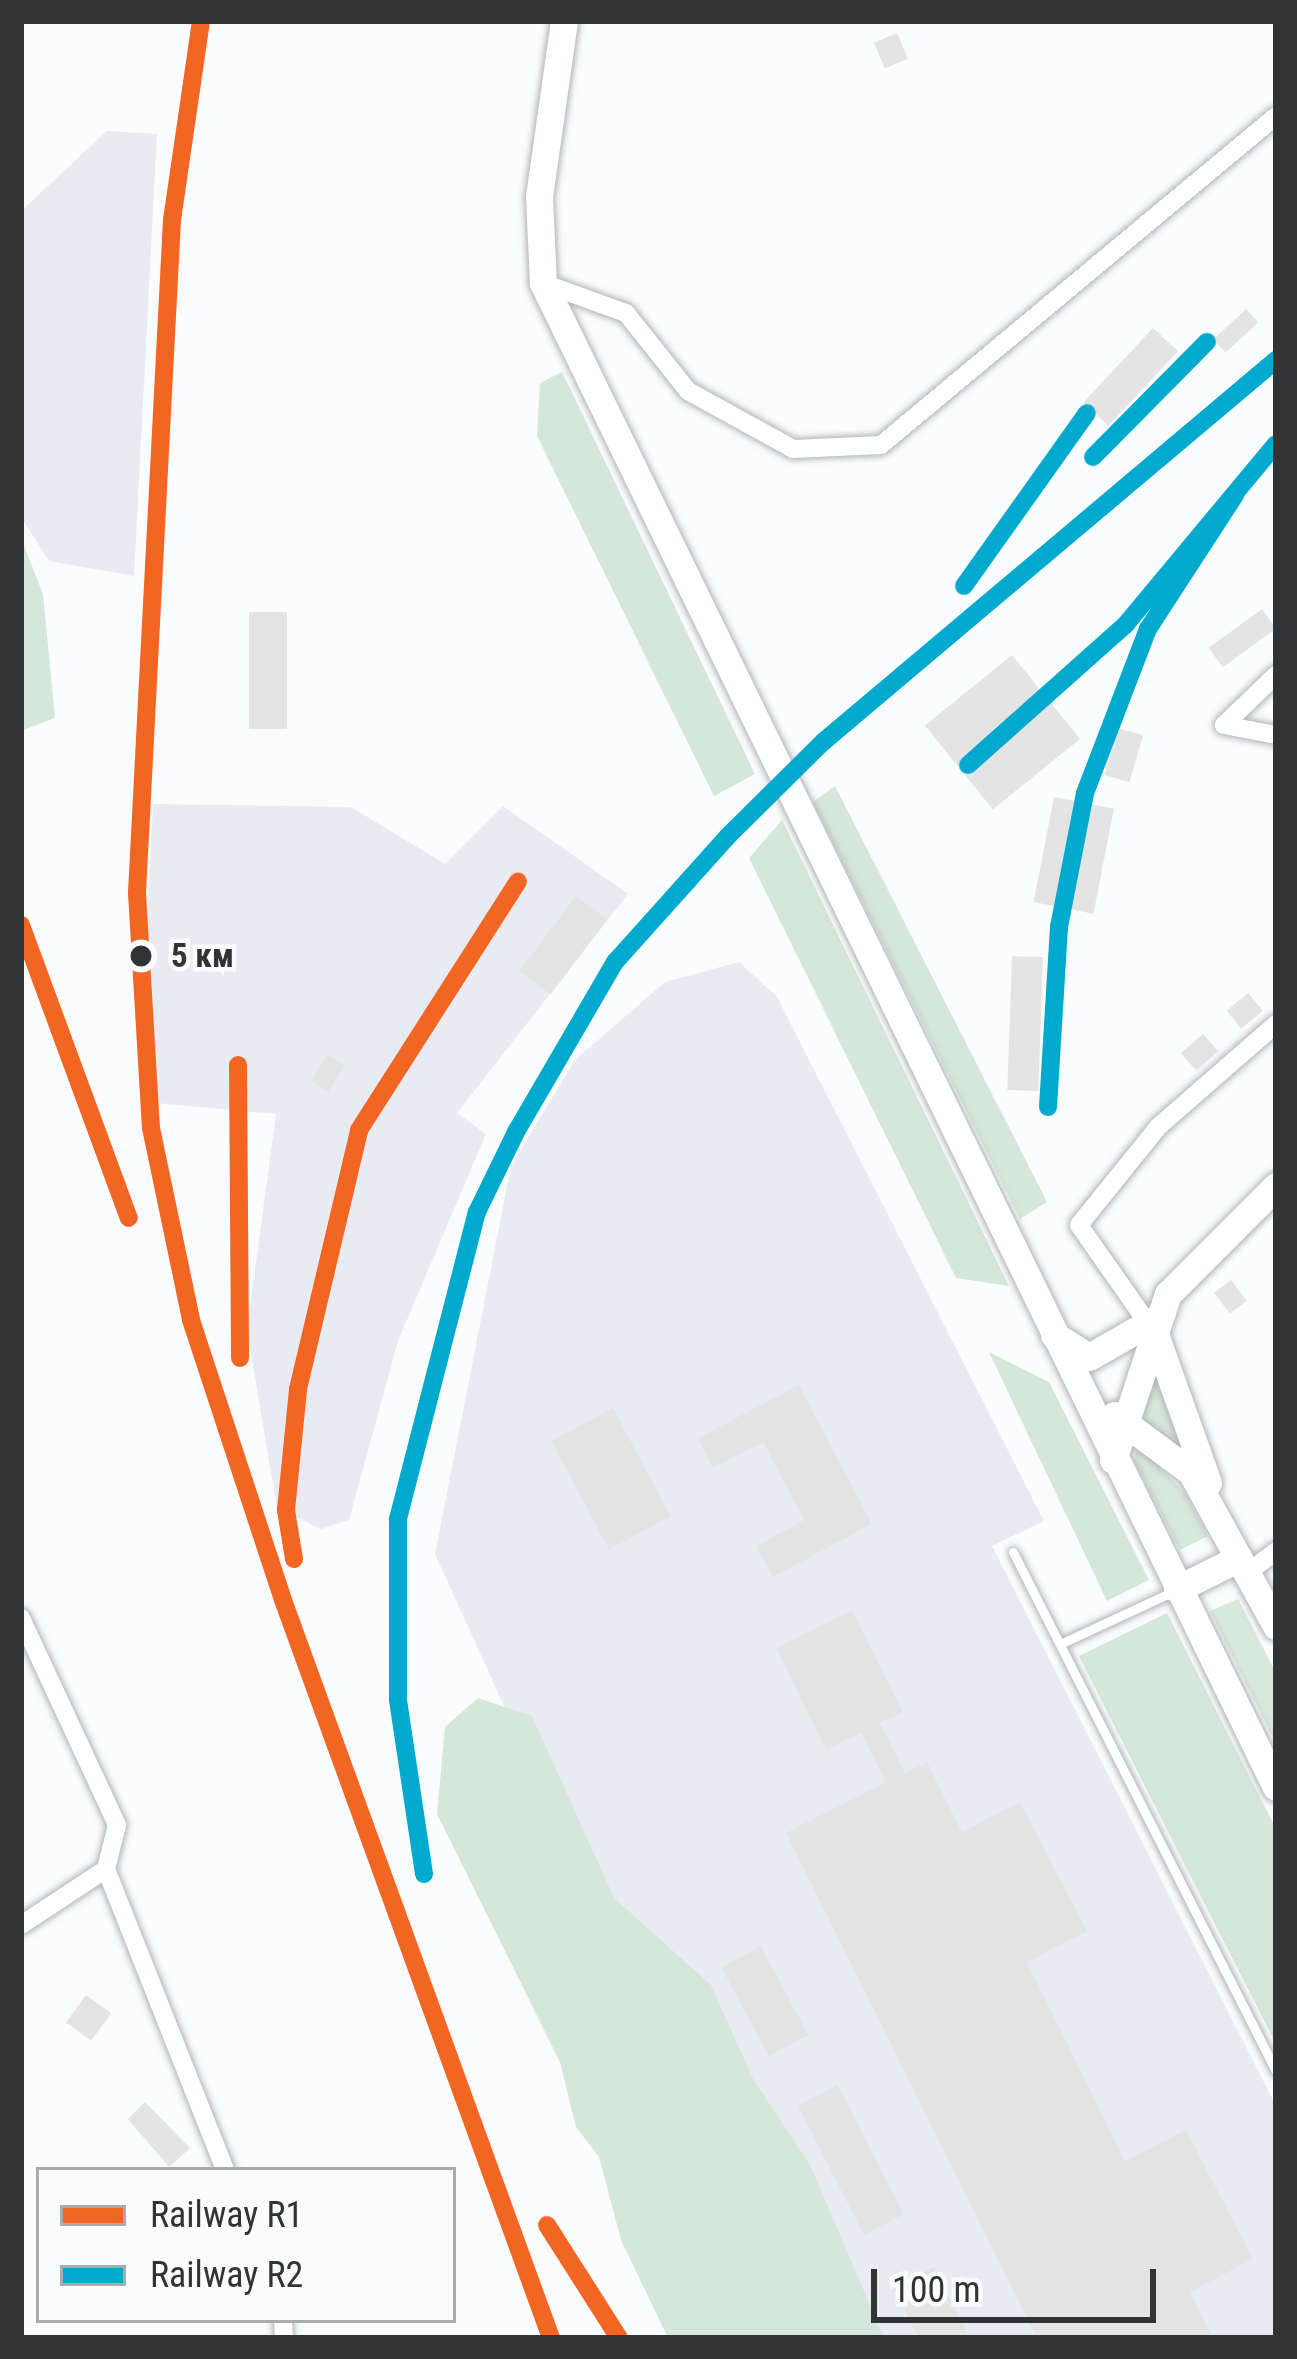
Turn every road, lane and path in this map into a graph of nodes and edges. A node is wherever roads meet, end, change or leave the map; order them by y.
1 (564, 21) edge
2 (1276, 116) edge
3 (543, 283) junction
4 (1276, 675) edge
5 (1276, 735) edge
6 (1276, 1024) edge
7 (1276, 1186) edge
8 (1153, 1321) junction
9 (1051, 1333) junction
10 (1078, 1388) junction
11 (1125, 1423) junction
12 (1113, 1460) junction
13 (1276, 1551) edge
14 (1013, 1552) dead end
15 (1239, 1557) junction
16 (1177, 1589) junction
17 (21, 1618) edge
18 (1276, 1626) edge
19 (1060, 1644) junction
20 (1276, 1787) edge
21 (106, 1869) junction
22 (21, 1925) edge
23 (1276, 2071) edge
24 (224, 2167) edge

1 - 3 main road
2 - 3 street
3 - 9 main road
4 - 5 street
6 - 8 street
7 - 8 main road
8 - 9 main road
8 - 11 main road
8 - 15 main road
9 - 10 main road
10 - 11 main road
10 - 12 main road
11 - 12 main road
11 - 15 main road
12 - 16 main road
13 - 15 street
14 - 19 lane
15 - 16 main road
15 - 18 main road
16 - 19 lane
16 - 20 main road
17 - 21 street
19 - 23 lane
21 - 22 street
21 - 24 street

